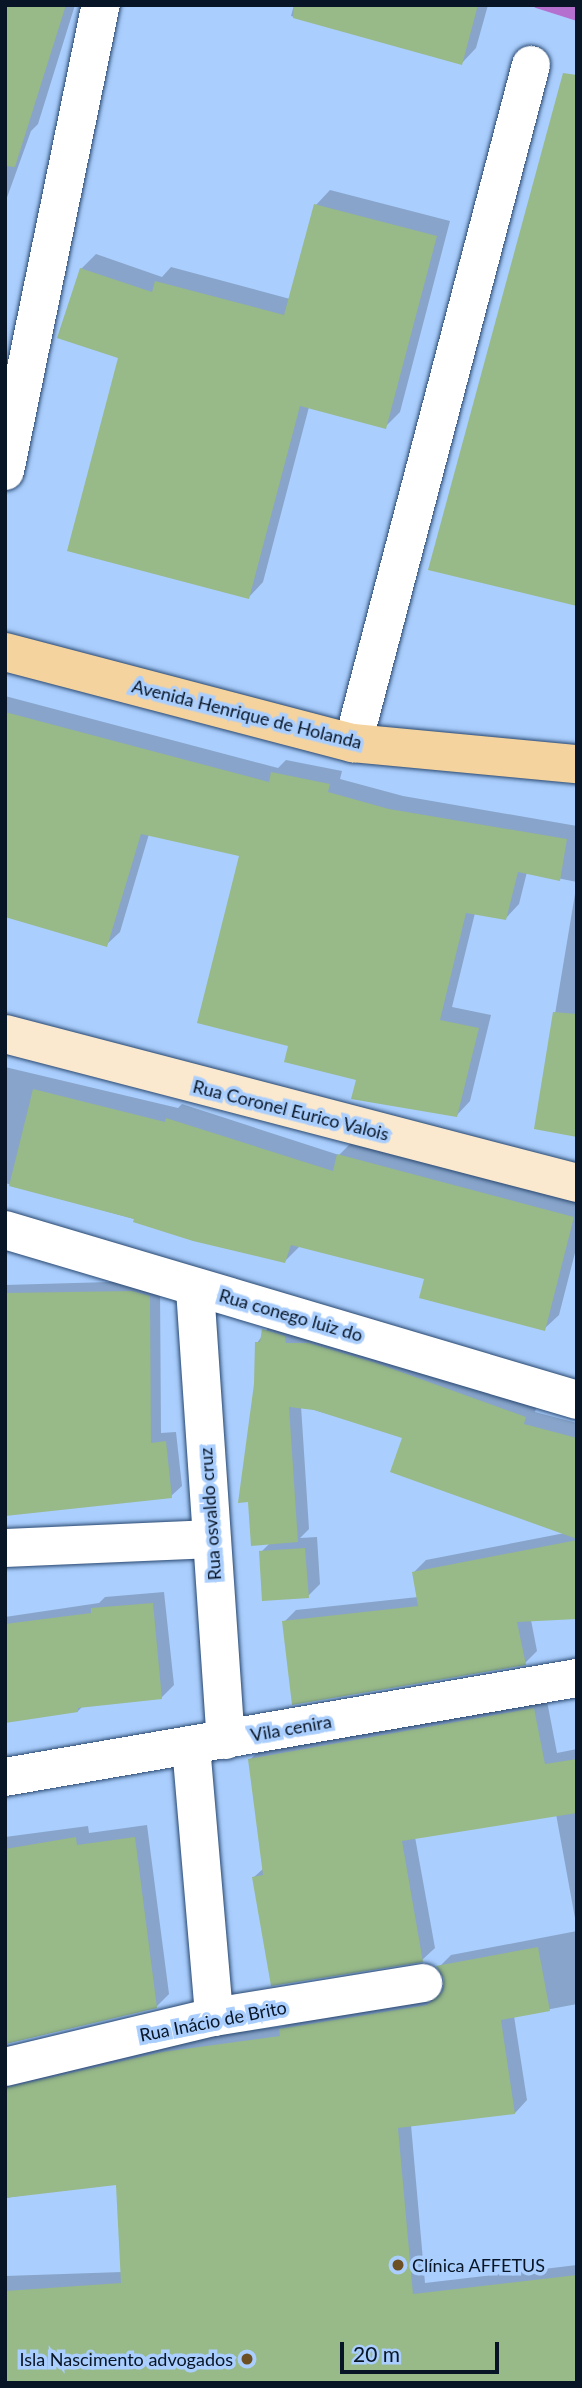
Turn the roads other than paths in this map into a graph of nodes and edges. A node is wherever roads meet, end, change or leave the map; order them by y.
1 (101, 5) edge
2 (531, 65) dead end
3 (5, 471) edge
4 (5, 652) edge
5 (353, 743) junction
6 (577, 764) edge
7 (5, 1034) edge
8 (577, 1182) edge
9 (5, 1230) edge
10 (195, 1289) junction
11 (577, 1400) edge
12 (211, 1539) junction
13 (5, 1548) edge
14 (577, 1678) edge
15 (209, 1743) junction
16 (5, 1777) edge
17 (423, 1983) dead end
18 (214, 2017) junction
19 (5, 2067) edge

1 - 3 street
2 - 5 street
4 - 5 main road, Avenida Henrique de Holanda
5 - 6 main road, Avenida Henrique de Holanda
7 - 8 main road, Rua Coronel Eurico Valois
9 - 10 street, Rua conego luiz do
10 - 11 street, Rua conego luiz do
10 - 12 street, Rua osvaldo cruz
12 - 13 street
12 - 15 street, Rua osvaldo cruz
14 - 15 street, Vila cenira
15 - 16 street, Vila cenira
15 - 18 street, Rua osvaldo cruz
17 - 18 street, Rua Inácio de Brito
18 - 19 street, Rua Inácio de Brito

